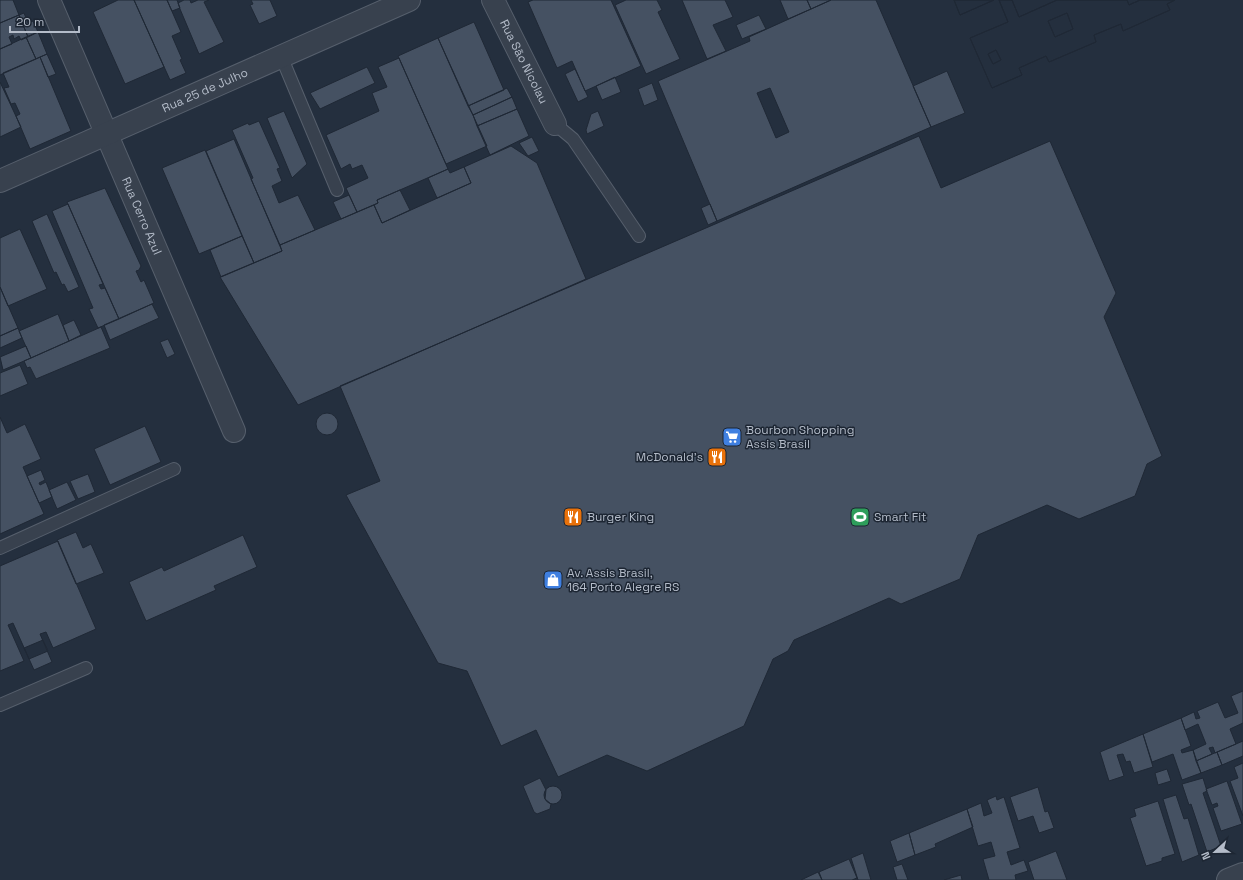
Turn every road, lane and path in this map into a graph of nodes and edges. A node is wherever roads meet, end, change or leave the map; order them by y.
1 (49, 0) edge
2 (410, 0) edge
3 (493, 0) edge
4 (281, 56) junction
5 (555, 124) joint
6 (107, 133) junction
7 (0, 181) edge
8 (337, 190) dead end
9 (639, 236) dead end
10 (234, 431) dead end
11 (174, 469) dead end
12 (0, 548) edge
13 (86, 668) dead end
14 (0, 705) edge
15 (1243, 874) edge
16 (1228, 880) edge

1 - 6 street, Rua Cerro Azul
2 - 4 street, Rua 25 de Julho
3 - 5 street, Rua São Nicolau
4 - 6 street, Rua 25 de Julho
4 - 8 lane
5 - 9 lane
6 - 7 street, Rua 25 de Julho
6 - 10 street, Rua Cerro Azul
11 - 12 lane
13 - 14 lane
15 - 16 street

